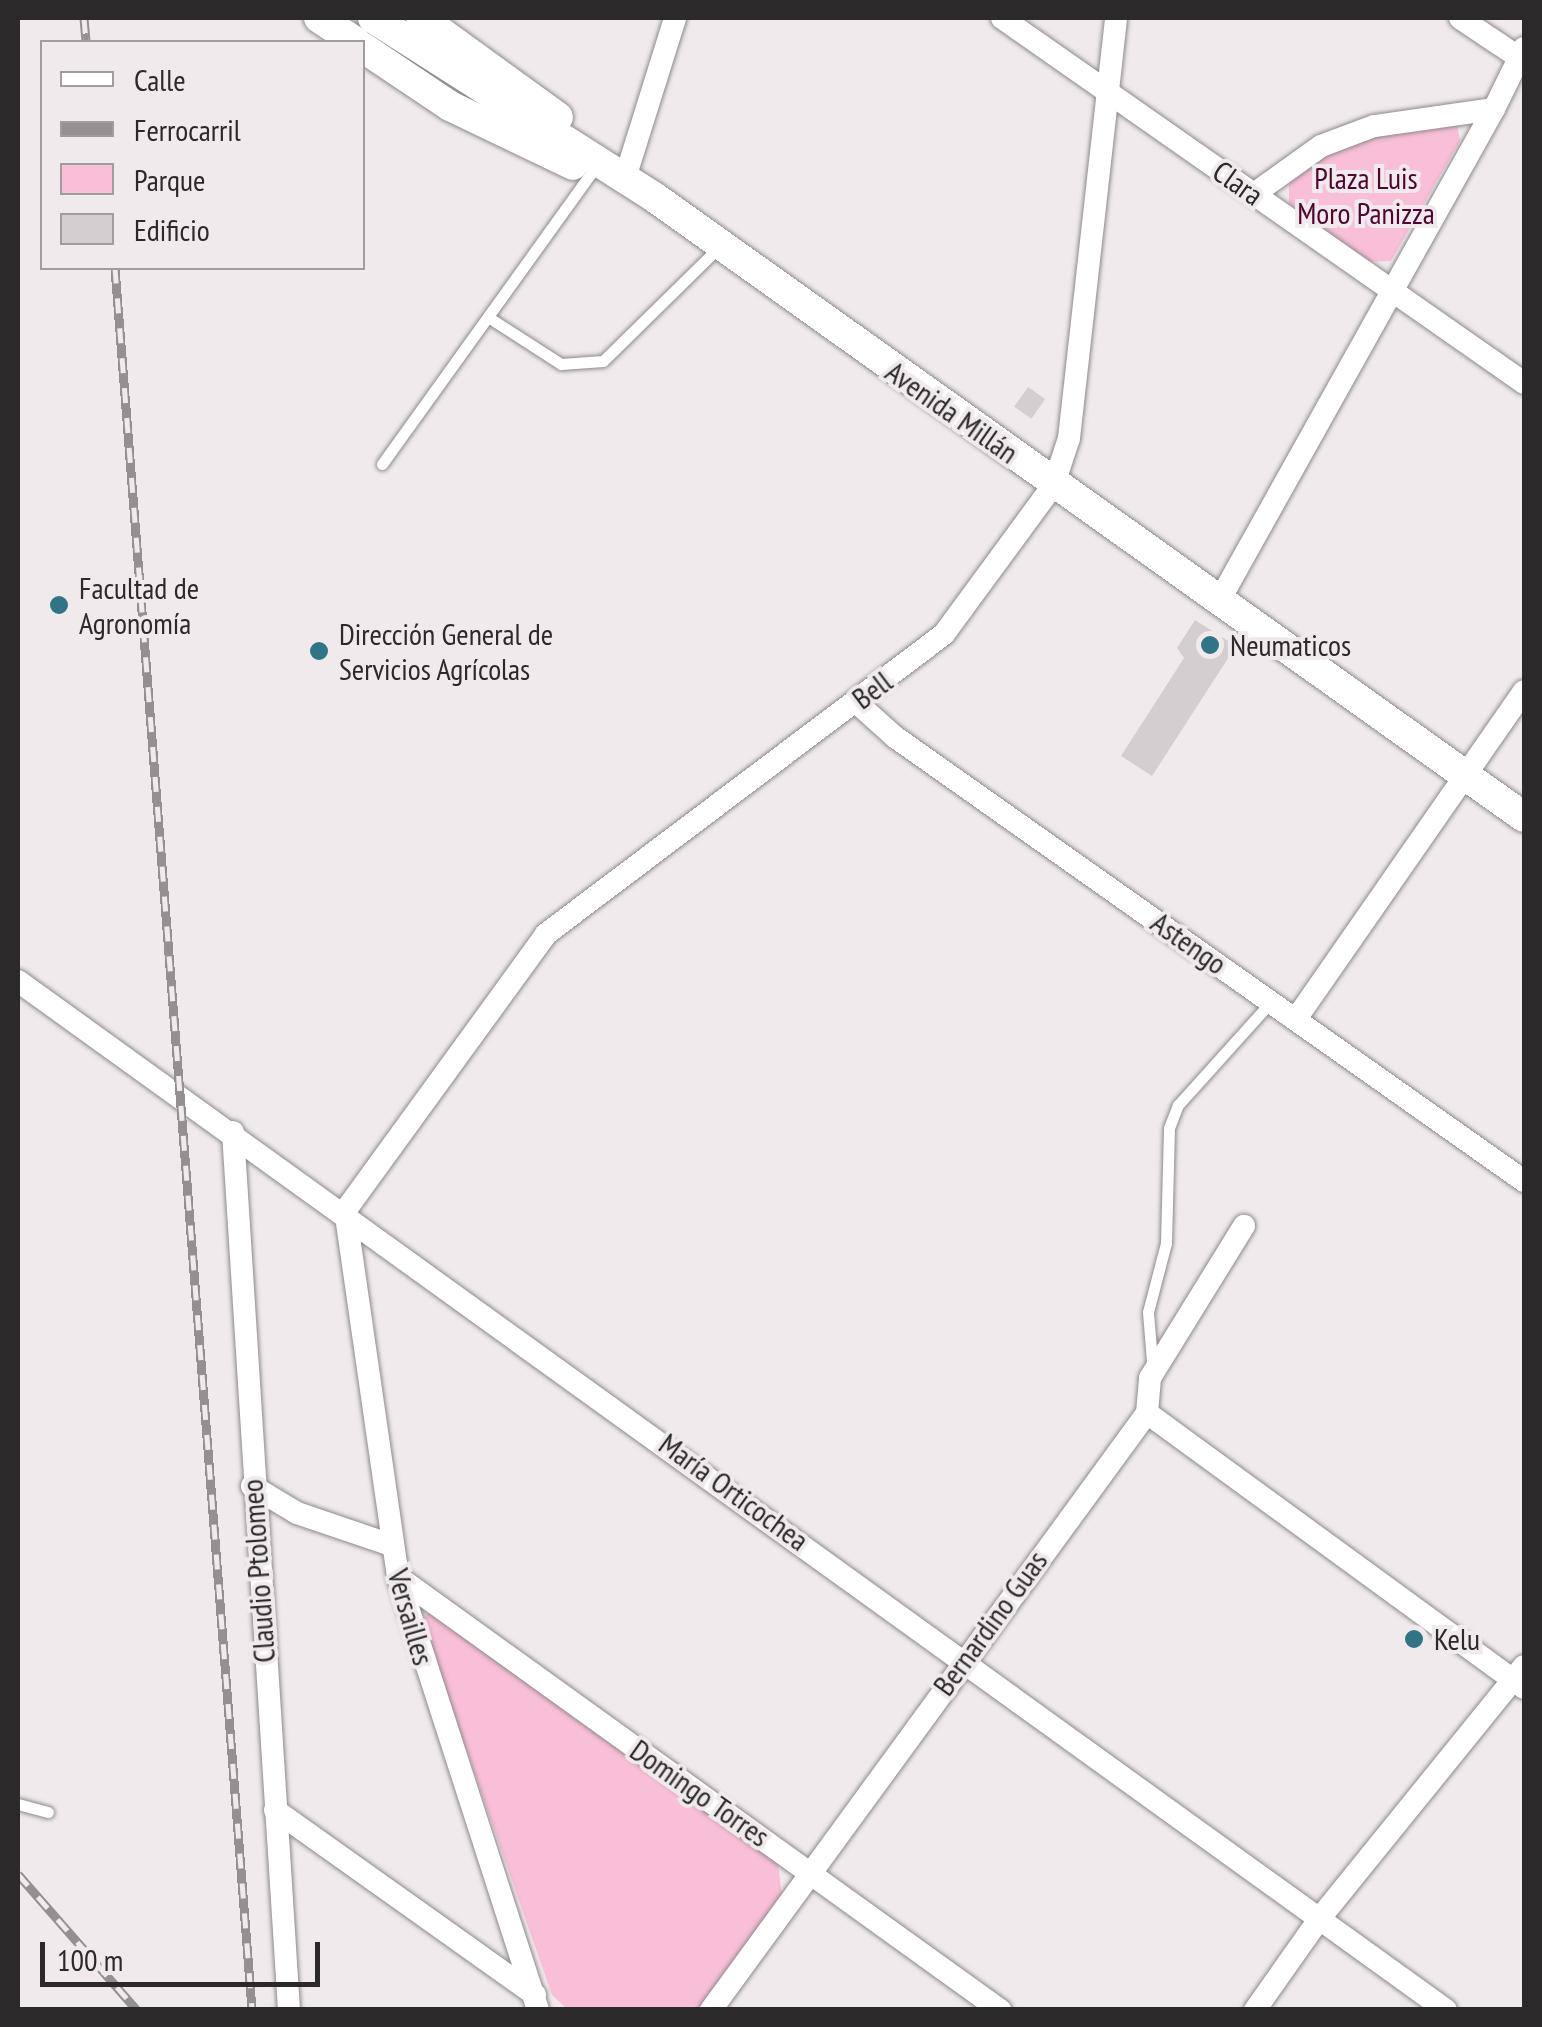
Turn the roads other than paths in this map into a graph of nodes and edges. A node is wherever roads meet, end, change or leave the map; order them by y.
1 (320, 18) edge
2 (372, 18) edge
3 (421, 18) edge
4 (675, 18) edge
5 (1002, 18) edge
6 (1116, 18) edge
7 (1460, 18) edge
8 (353, 40) edge
9 (365, 49) edge
10 (1523, 56) edge
11 (1108, 93) junction
12 (1494, 109) junction
13 (610, 174) junction
14 (1254, 194) junction
15 (720, 246) junction
16 (1394, 291) junction
17 (488, 316) junction
18 (1524, 382) edge
19 (382, 464) dead end
20 (1054, 484) junction
21 (1219, 601) junction
22 (1524, 690) edge
23 (856, 702) junction
24 (1466, 775) junction
25 (1524, 817) edge
26 (18, 981) edge
27 (1272, 1002) junction
28 (1296, 1019) junction
29 (233, 1132) junction
30 (1524, 1181) edge
31 (345, 1211) junction
32 (1244, 1226) dead end
33 (1153, 1372) junction
34 (1147, 1413) junction
35 (252, 1486) junction
36 (297, 1513) junction
37 (256, 1540) junction
38 (391, 1545) junction
39 (398, 1577) junction
40 (964, 1658) junction
41 (1521, 1678) edge
42 (18, 1804) edge
43 (276, 1810) junction
44 (48, 1812) dead end
45 (813, 1874) junction
46 (1320, 1918) junction
47 (536, 2002) edge
48 (290, 2010) edge
49 (554, 2010) edge
50 (711, 2010) edge
51 (1000, 2010) edge
52 (1255, 2010) edge
53 (1446, 2010) edge

1 - 8 main road
2 - 13 main road
3 - 13 main road
4 - 13 street
5 - 11 street, Clara
6 - 11 street, Bell
7 - 10 street
9 - 13 main road
10 - 12 street
11 - 14 street, Clara
11 - 20 street, Bell
12 - 14 street
12 - 16 street
13 - 15 main road, Avenida Millán
13 - 17 lane
14 - 16 street, Clara
15 - 17 lane
15 - 20 main road, Avenida Millán
16 - 18 street, Clara
16 - 21 street
17 - 19 lane
20 - 21 main road, Avenida Millán
20 - 23 street, Bell
21 - 24 main road, Avenida Millán
22 - 24 street
23 - 27 street, Astengo
23 - 31 street, Bell
24 - 25 main road, Avenida Millán
24 - 28 street
26 - 29 street, María Orticochea
27 - 28 street, Astengo
27 - 33 lane
28 - 30 street, Astengo
29 - 31 street, María Orticochea
29 - 35 street, Claudio Ptolomeo
31 - 38 street, Versailles
31 - 40 street, María Orticochea
32 - 33 street, Bernardino Guas
33 - 34 street, Bernardino Guas
34 - 40 street, Bernardino Guas
34 - 41 street
35 - 36 street
35 - 37 street, Claudio Ptolomeo
36 - 37 street
36 - 38 street
37 - 43 street, Claudio Ptolomeo
38 - 39 street, Versailles
39 - 45 street, Domingo Torres
39 - 47 street, Versailles
40 - 45 street, Bernardino Guas
40 - 46 street, María Orticochea
41 - 46 street
42 - 44 lane
43 - 47 street
43 - 48 street, Claudio Ptolomeo
45 - 50 street, Bernardino Guas
45 - 51 street, Domingo Torres
46 - 52 street
46 - 53 street, María Orticochea
47 - 49 street

